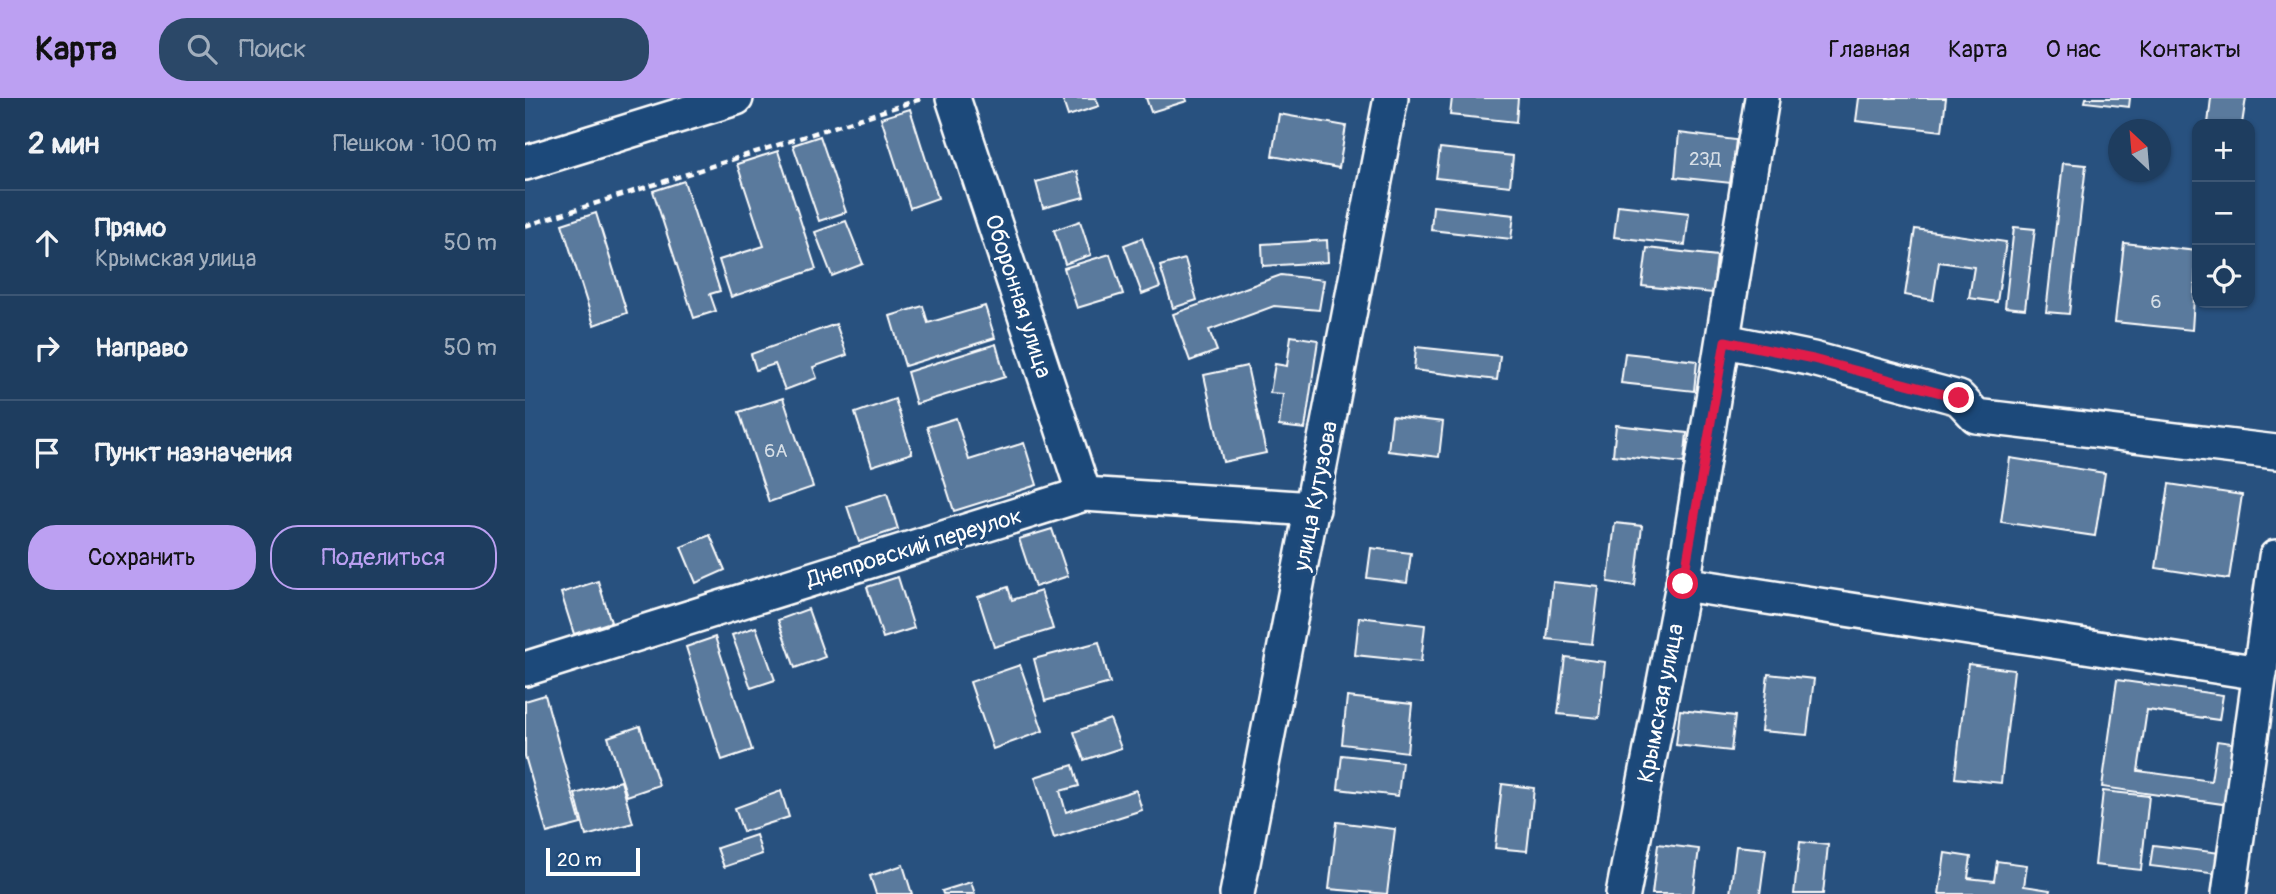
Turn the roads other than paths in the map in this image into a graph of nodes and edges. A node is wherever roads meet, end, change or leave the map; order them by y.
1 (736, 98) edge
2 (953, 98) edge
3 (1391, 98) edge
4 (1762, 98) edge
5 (525, 163) edge
6 (1725, 341) junction
7 (2276, 452) edge
8 (1084, 494) junction
9 (1313, 509) junction
10 (2276, 557) edge
11 (1683, 584) junction
12 (525, 669) edge
13 (2260, 673) junction
14 (1237, 894) edge
15 (1623, 894) edge
16 (2229, 894) edge

1 - 5 street
2 - 8 street, Оборонная улица
3 - 9 street, улица Кутузова
4 - 6 street, Крымская улица
6 - 7 street
6 - 11 street, Крымская улица
8 - 9 street, Днепровский переулок
8 - 12 street, Днепровский переулок
9 - 14 street, улица Кутузова
10 - 13 street
11 - 13 street
11 - 15 street, Крымская улица
13 - 16 street

